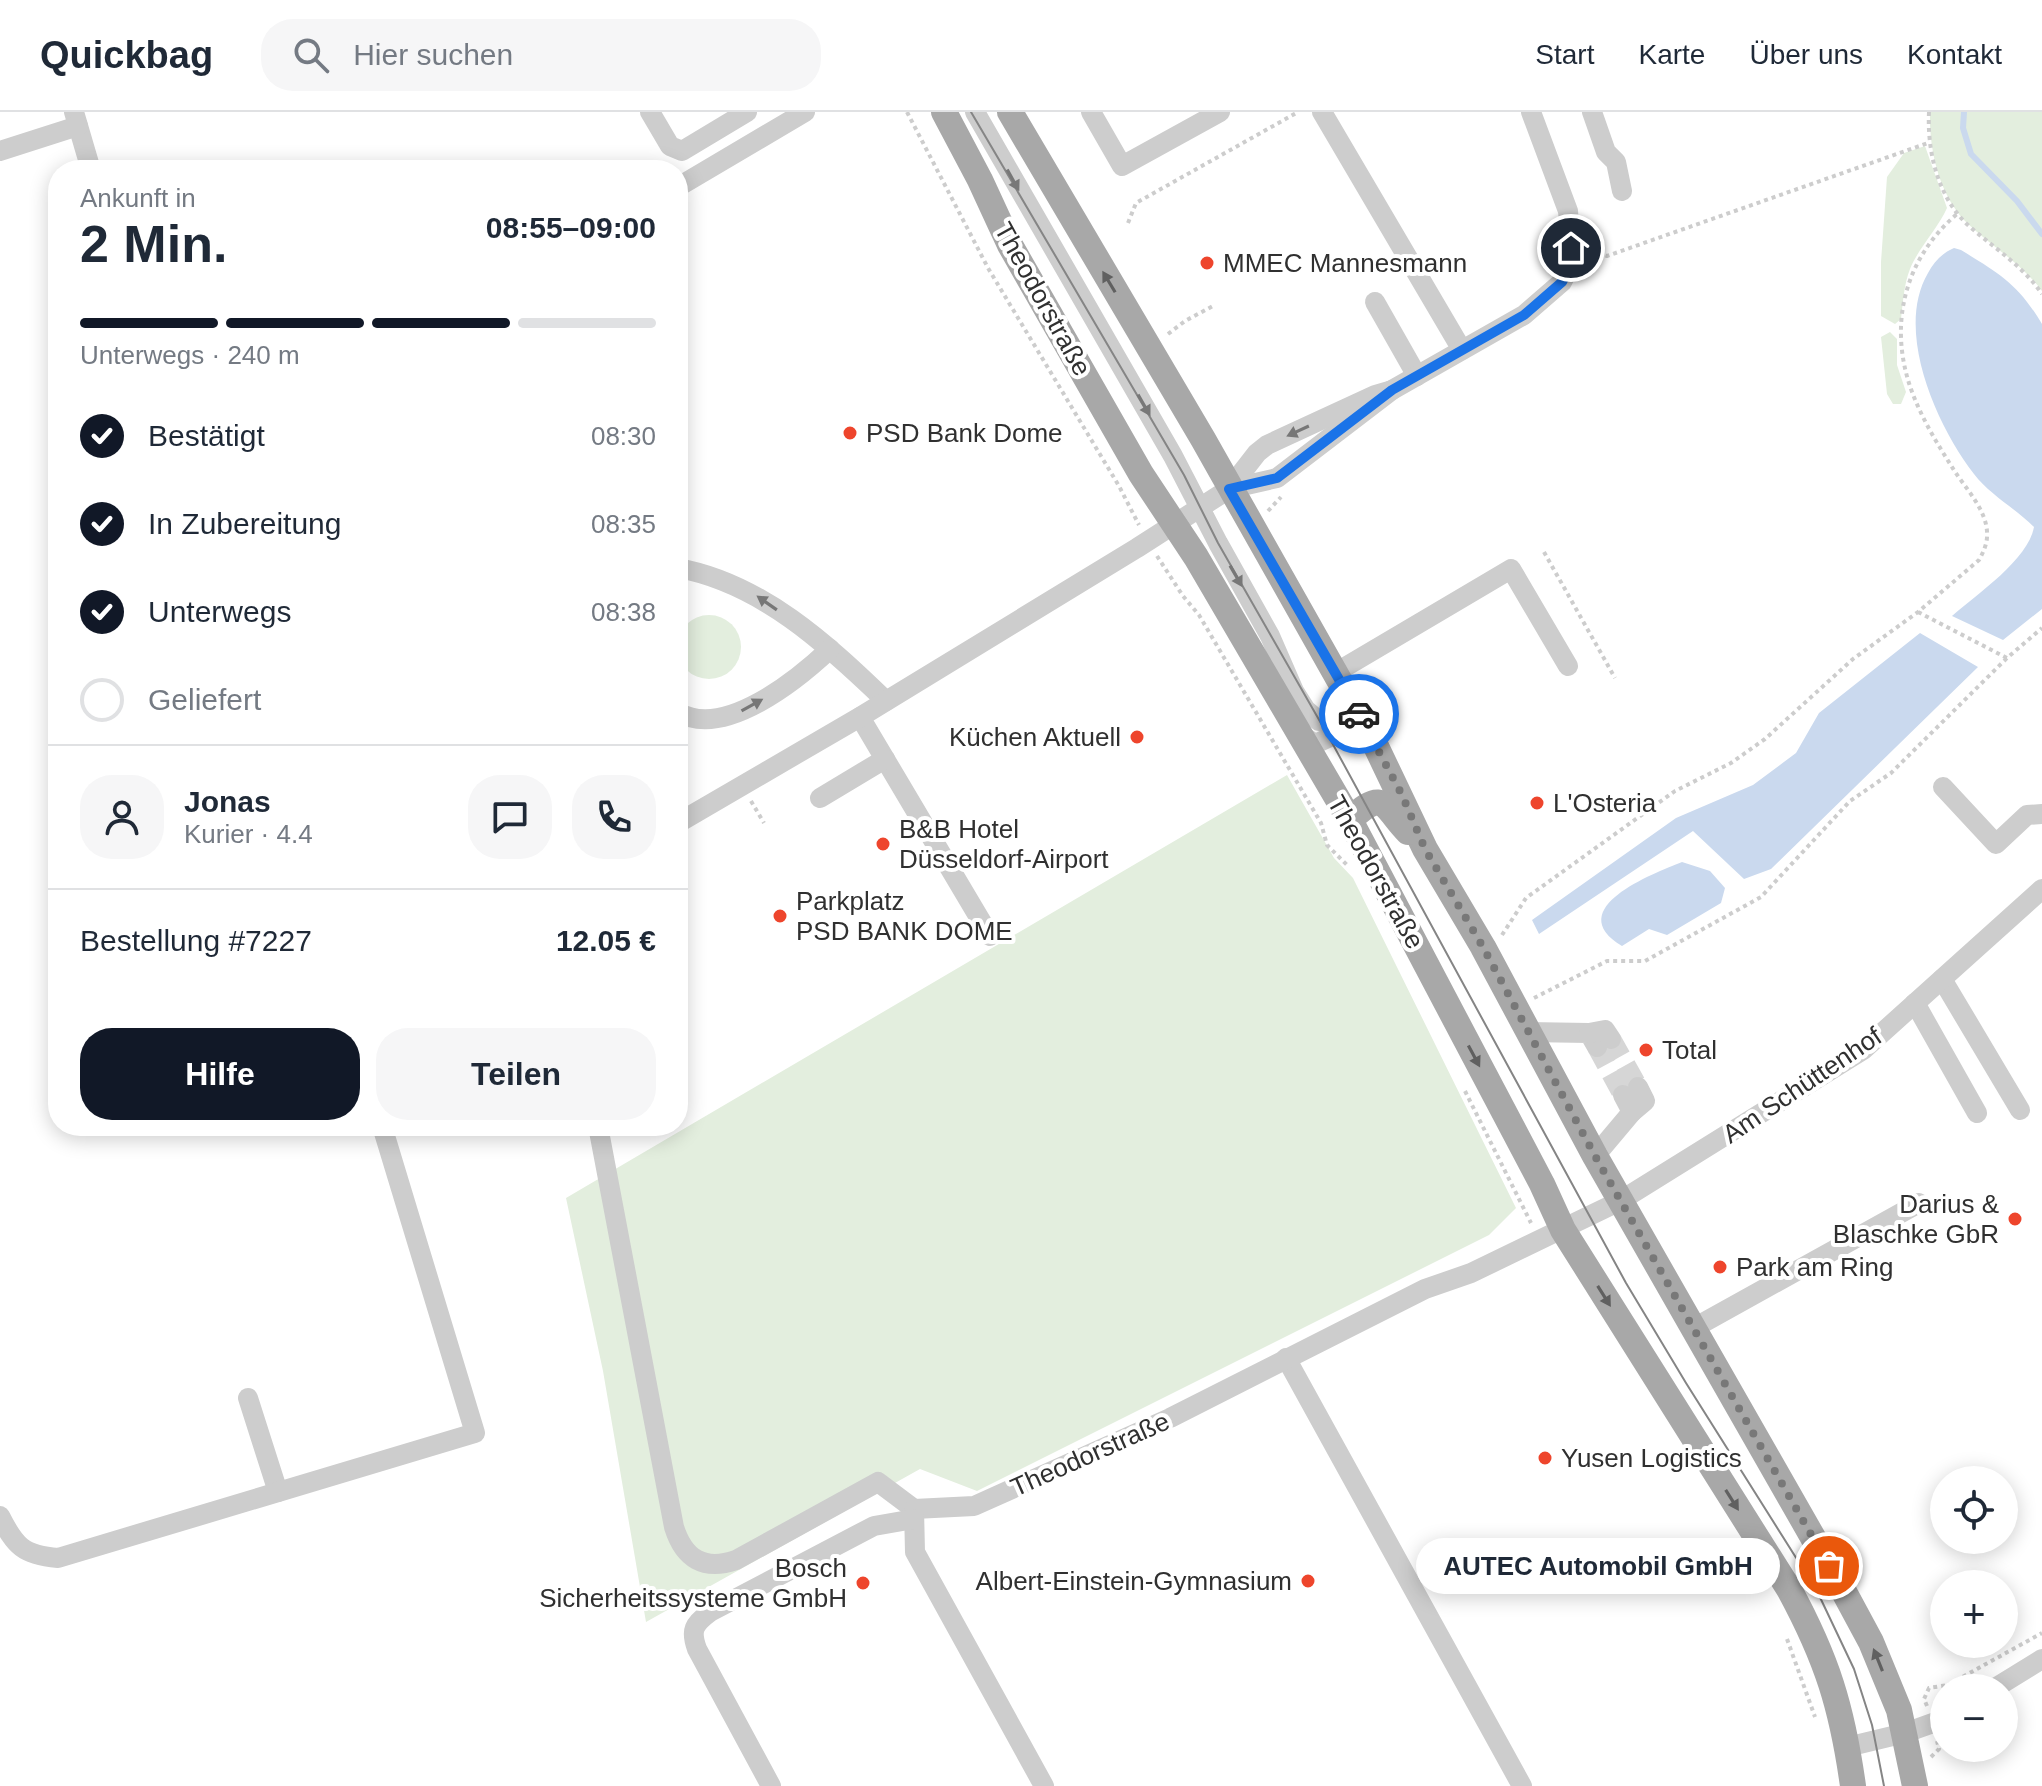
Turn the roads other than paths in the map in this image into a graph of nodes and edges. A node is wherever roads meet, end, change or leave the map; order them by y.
1 (650, 112) edge
2 (747, 112) edge
3 (805, 112) edge
4 (944, 112) edge
5 (975, 112) edge
6 (1010, 112) edge
7 (1091, 112) edge
8 (1220, 112) edge
9 (1322, 112) edge
10 (1531, 112) edge
11 (1592, 112) edge
12 (76, 119) edge
13 (0, 151) edge
14 (88, 160) edge
15 (688, 181) edge
16 (1622, 191) dead end
17 (1375, 302) dead end
18 (1462, 350) junction
19 (1417, 376) junction
20 (1392, 390) junction
21 (1229, 489) junction
22 (1200, 507) junction
23 (1173, 523) junction
24 (688, 570) edge
25 (830, 649) junction
26 (1568, 666) dead end
27 (1335, 673) junction
28 (886, 701) junction
29 (1347, 714) junction
30 (860, 717) junction
31 (688, 718) edge
32 (1298, 733) junction
33 (885, 759) junction
34 (1943, 787) dead end
35 (820, 798) dead end
36 (2042, 814) edge
37 (688, 817) edge
38 (1350, 820) junction
39 (1425, 849) junction
40 (2042, 889) edge
41 (990, 936) dead end
42 (1942, 979) junction
43 (1915, 1003) junction
44 (1527, 1032) junction
45 (1599, 1040) dead end
46 (1631, 1098) dead end
47 (2020, 1110) dead end
48 (1977, 1113) dead end
49 (385, 1136) edge
50 (600, 1136) edge
51 (1595, 1156) junction
52 (1620, 1201) junction
53 (1919, 1203) dead end
54 (1552, 1234) junction
55 (1692, 1329) junction
56 (1286, 1358) junction
57 (248, 1398) dead end
58 (278, 1492) junction
59 (914, 1514) junction
60 (0, 1516) edge
61 (6, 1536) edge
62 (2042, 1659) edge
63 (2018, 1674) edge
64 (1930, 1724) edge
65 (1905, 1733) junction
66 (1847, 1747) junction
67 (771, 1786) edge
68 (1044, 1786) edge
69 (1522, 1786) edge
70 (1853, 1786) edge
71 (1915, 1786) edge

1 - 2 street
3 - 15 street
4 - 23 main road, Theodorstraße
5 -> 22 street
21 -> 6 main road, Theodorstraße
7 - 8 street
9 - 18 street
10 - 18 street
11 - 16 street
12 - 13 street
12 - 14 street
17 - 19 street
18 - 19 street
19 - 20 street
20 - 21 street
20 -> 21 street
21 - 22 street
21 - 27 main road, Theodorstraße
22 - 23 street
22 -> 29 street
23 - 28 street
23 - 32 main road, Theodorstraße
25 -> 24 street
25 - 28 street
31 -> 25 street
26 - 27 street
27 - 29 main road, Theodorstraße
28 - 30 street
29 - 32 street
29 - 39 main road, Theodorstraße
30 - 33 street
30 - 37 street
32 - 38 main road, Theodorstraße
33 - 35 street
33 - 41 street
34 - 36 street
38 - 39 main road
38 -> 54 main road, Theodorstraße
39 - 44 main road, Theodorstraße
40 - 42 street, Am Schüttenhof
42 - 43 street, Am Schüttenhof
42 - 47 street
43 - 48 street
43 - 52 street, Am Schüttenhof
44 - 45 street
44 - 51 main road, Theodorstraße
46 - 51 street
49 - 58 street
50 - 59 street
51 - 52 main road, Theodorstraße
52 - 54 street, Theodorstraße
52 - 55 main road, Theodorstraße
53 - 55 street
54 - 56 street, Theodorstraße
54 -> 66 main road, Theodorstraße
65 -> 55 main road, Theodorstraße
56 - 59 street, Theodorstraße
56 - 69 street
57 - 58 street
58 - 61 street
59 - 67 street, Theodorstraße
59 - 68 street
60 - 61 street
62 - 63 street
64 - 65 street
65 - 66 street
65 - 71 main road, Theodorstraße
66 - 70 main road, Theodorstraße

